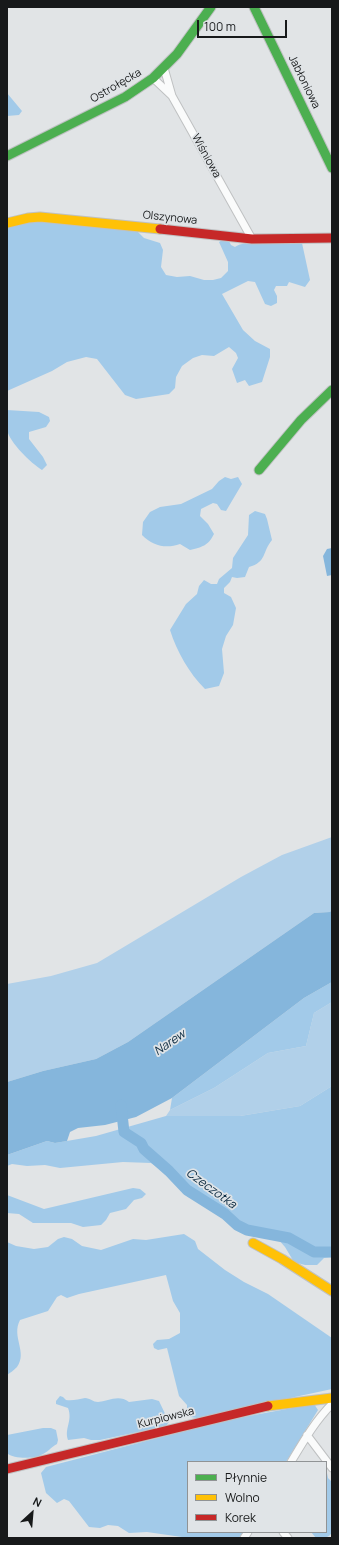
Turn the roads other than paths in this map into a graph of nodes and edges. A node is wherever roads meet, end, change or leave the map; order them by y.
1 (211, 7) edge
2 (254, 7) edge
3 (164, 68) junction
4 (153, 78) junction
5 (172, 96) junction
6 (7, 156) edge
7 (332, 168) edge
8 (7, 223) edge
9 (332, 238) edge
10 (252, 239) junction
11 (332, 390) edge
12 (259, 470) dead end
13 (253, 1243) dead end
14 (332, 1291) edge
15 (332, 1398) edge
16 (332, 1404) edge
17 (307, 1435) junction
18 (291, 1461) edge
19 (327, 1461) edge
20 (7, 1470) edge

1 - 3 street, Ostrołęcka
2 - 7 street, Jabłoniowa
3 - 4 street, Ostrołęcka
3 - 5 street
4 - 5 street, Wiśniowa
4 - 6 street, Ostrołęcka
5 - 10 street, Wiśniowa
8 - 10 street, Olszynowa
9 - 10 street, Olszynowa
11 - 12 street
13 - 14 street
15 - 20 street, Kurpiowska
16 - 17 street
17 - 18 street
17 - 19 street

